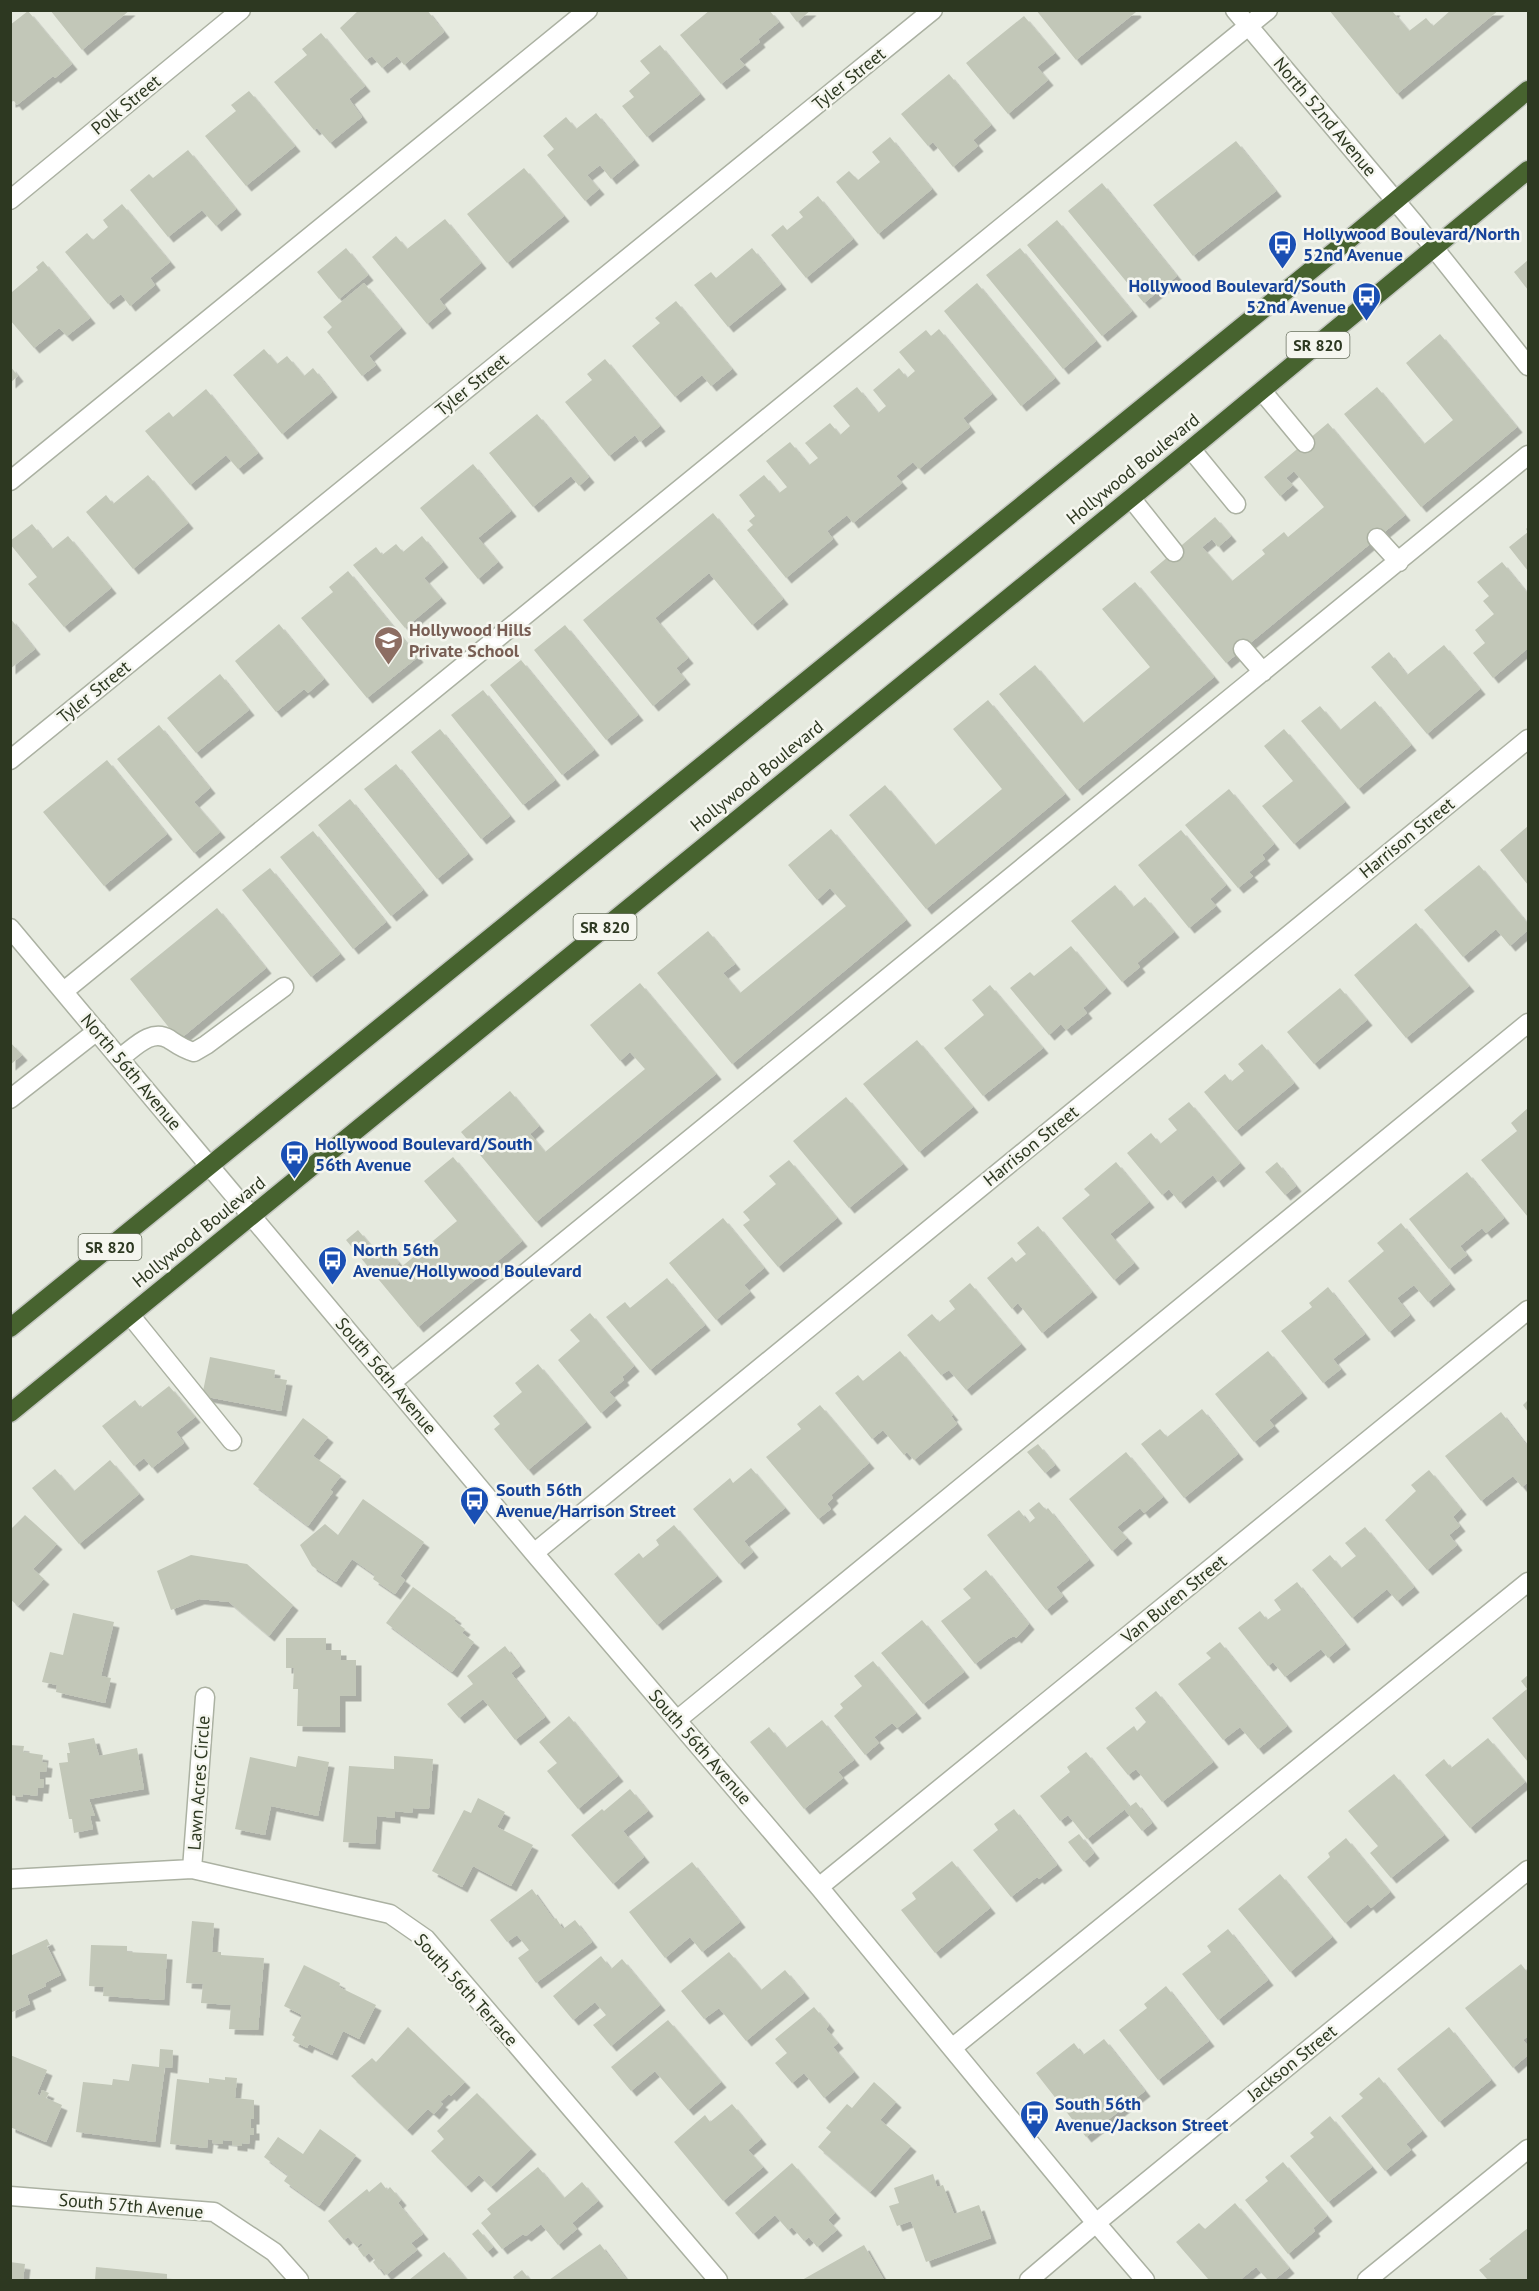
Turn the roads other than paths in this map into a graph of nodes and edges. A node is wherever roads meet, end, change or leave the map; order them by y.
1 (241, 10) edge
2 (588, 10) edge
3 (933, 10) edge
4 (1235, 10) edge
5 (1268, 10) edge
6 (1249, 26) junction
7 (1528, 90) edge
8 (1528, 170) edge
9 (10, 200) edge
10 (1396, 201) junction
11 (1434, 248) junction
12 (1528, 366) edge
13 (1262, 391) junction
14 (1305, 443) dead end
15 (1191, 449) junction
16 (1528, 455) edge
17 (10, 481) edge
18 (1131, 498) junction
19 (1236, 504) dead end
20 (1377, 538) dead end
21 (1174, 552) dead end
22 (1399, 562) junction
23 (1243, 649) dead end
24 (1263, 672) junction
25 (1528, 739) edge
26 (10, 760) edge
27 (10, 928) edge
28 (284, 987) dead end
29 (64, 991) junction
30 (1528, 1023) edge
31 (97, 1031) junction
32 (120, 1058) junction
33 (10, 1099) edge
34 (210, 1167) junction
35 (251, 1216) junction
36 (1528, 1310) edge
37 (130, 1315) junction
38 (10, 1328) edge
39 (391, 1383) junction
40 (10, 1413) edge
41 (232, 1441) dead end
42 (534, 1553) junction
43 (1528, 1582) edge
44 (206, 1697) dead end
45 (677, 1720) junction
46 (192, 1869) junction
47 (1528, 1870) edge
48 (10, 1879) edge
49 (819, 1887) junction
50 (952, 2048) junction
51 (1528, 2149) edge
52 (10, 2196) edge
53 (1096, 2223) junction
54 (299, 2280) edge
55 (718, 2280) edge
56 (1029, 2280) edge
57 (1145, 2280) edge
58 (1367, 2280) edge

1 - 9 street, Polk Street
2 - 17 street
3 - 26 street, Tyler Street
4 - 6 street, North 52nd Avenue
5 - 6 street
6 - 10 street, North 52nd Avenue
6 - 29 street
7 - 10 highway, SR 820
8 - 11 highway, Hollywood Boulevard / SR 820
10 - 11 street, North 52nd Avenue
10 - 34 highway, SR 820
11 - 12 street, North 52nd Avenue
11 - 13 highway, Hollywood Boulevard / SR 820
13 - 14 street
13 - 15 highway, Hollywood Boulevard / SR 820
15 - 18 highway, Hollywood Boulevard / SR 820
15 - 19 street
16 - 22 street
18 - 21 street
18 - 35 highway, Hollywood Boulevard / SR 820
20 - 22 street
22 - 24 street
23 - 24 street
24 - 39 street
25 - 42 street, Harrison Street
27 - 29 street, North 56th Avenue
28 - 32 street
29 - 31 street, North 56th Avenue
30 - 45 street
31 - 32 street, North 56th Avenue
31 - 33 street
32 - 34 street, North 56th Avenue
34 - 35 street, North 56th Avenue
34 - 38 highway, SR 820
35 - 37 highway, Hollywood Boulevard / SR 820
35 - 39 street, South 56th Avenue
36 - 49 street, Van Buren Street
37 - 40 highway, Hollywood Boulevard / SR 820
37 - 41 street
39 - 42 street, South 56th Avenue
42 - 45 street, South 56th Avenue
43 - 50 street
44 - 46 street, Lawn Acres Circle
45 - 49 street, South 56th Avenue
46 - 48 street, South 56th Terrace
46 - 55 street, South 56th Terrace
47 - 53 street, Jackson Street
49 - 50 street, South 56th Avenue
50 - 53 street, South 56th Avenue
51 - 58 street
52 - 54 street, South 57th Avenue
53 - 56 street, Jackson Street
53 - 57 street, South 56th Avenue

